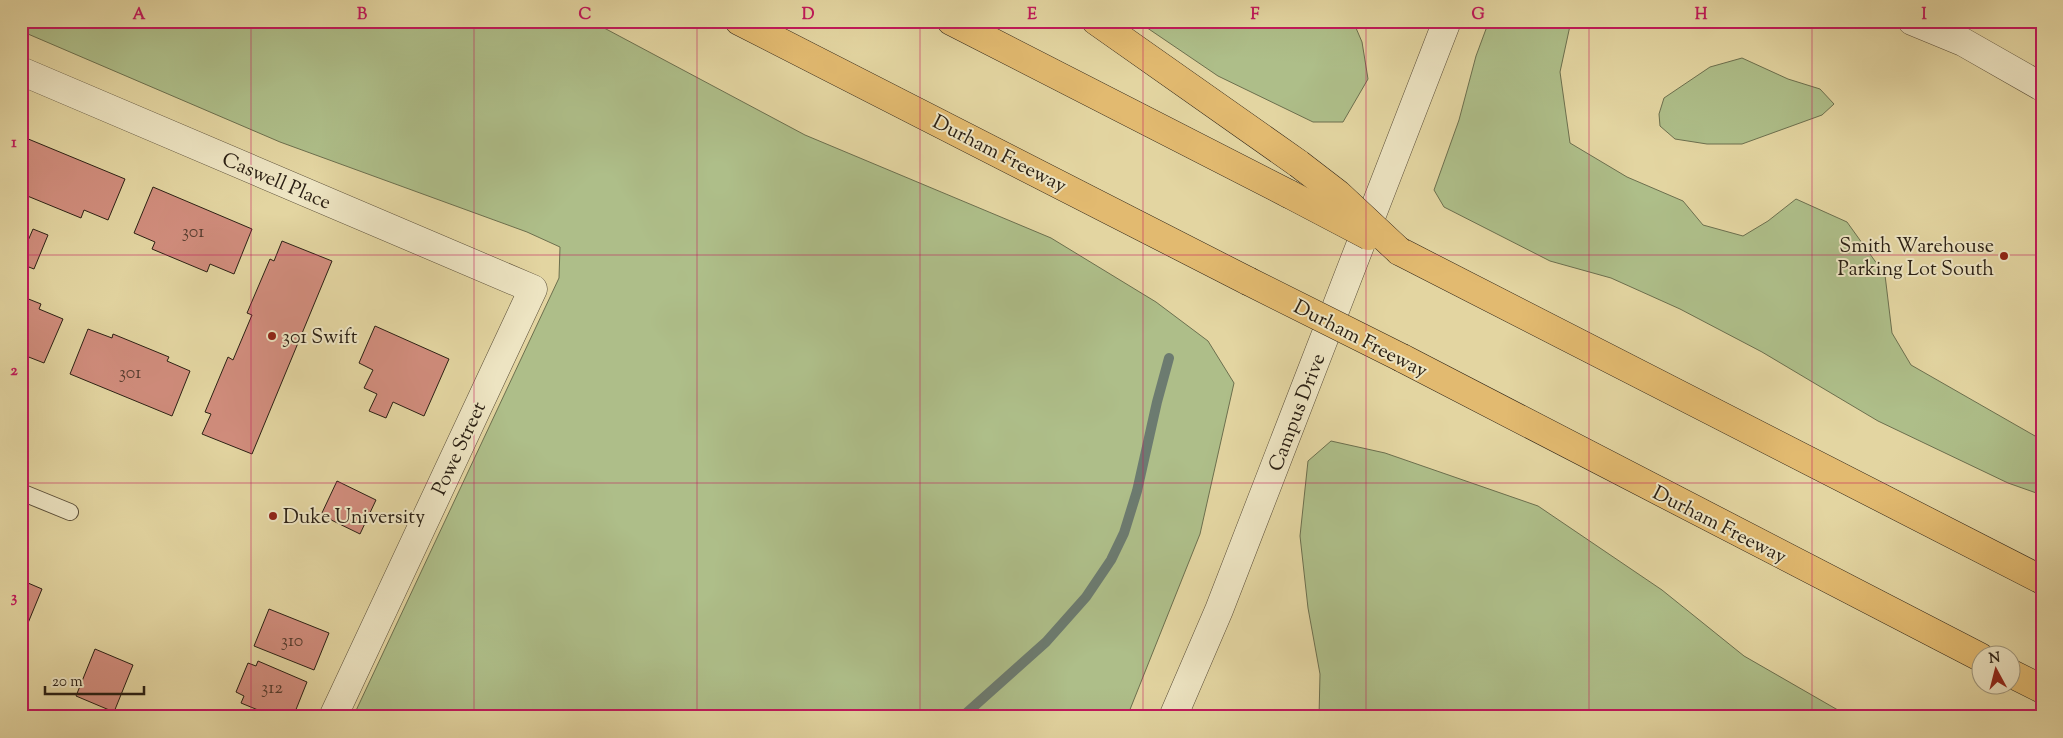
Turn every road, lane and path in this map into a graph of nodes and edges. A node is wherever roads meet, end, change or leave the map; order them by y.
1 (740, 21) edge
2 (951, 21) edge
3 (1096, 21) edge
4 (1447, 21) edge
5 (1912, 21) edge
6 (21, 71) edge
7 (2039, 80) edge
8 (1399, 251) junction
9 (533, 289) joint
10 (21, 492) edge
11 (70, 512) dead end
12 (2042, 580) edge
13 (1970, 653) edge
14 (2020, 678) edge
15 (2042, 689) edge
16 (333, 717) edge
17 (1173, 717) edge

1 - 13 highway, Durham Freeway, bridge
2 - 8 highway, bridge
3 - 8 highway, bridge
4 - 17 street, Campus Drive
5 - 7 street
6 - 9 street, Caswell Place
8 - 12 highway
9 - 16 street, Powe Street
10 - 11 lane
14 - 15 highway

